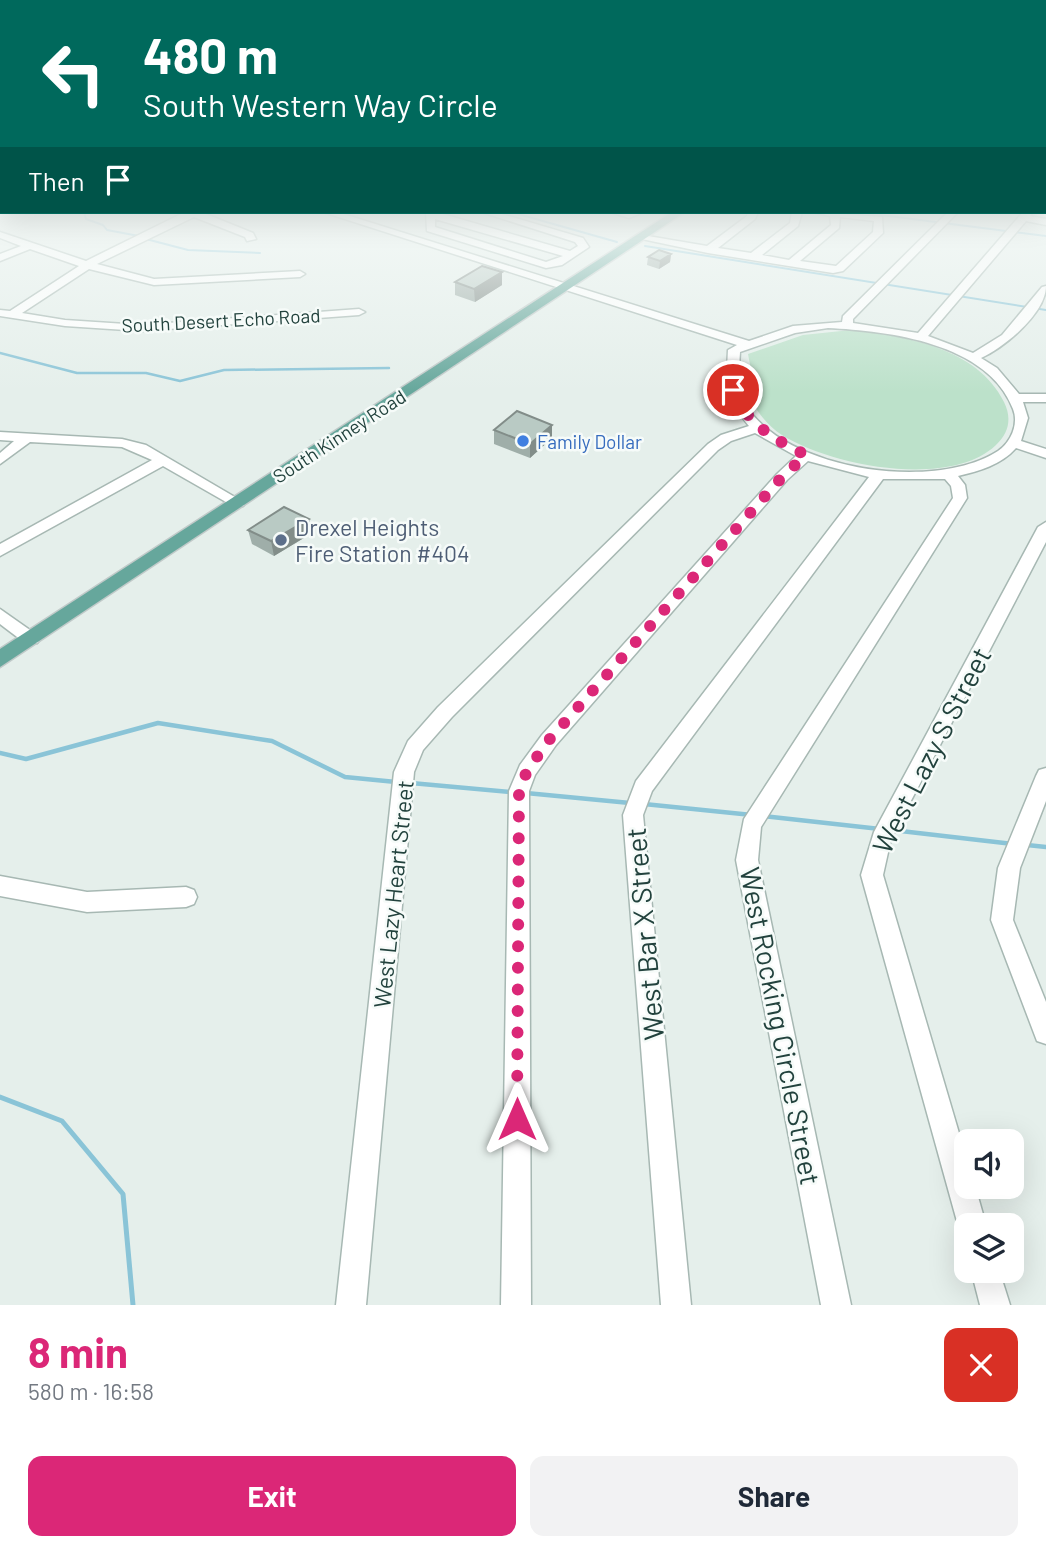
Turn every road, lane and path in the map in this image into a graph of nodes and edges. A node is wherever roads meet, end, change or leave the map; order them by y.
1 (79, 270) edge
2 (107, 270) edge
3 (496, 270) edge
4 (592, 270) edge
5 (895, 270) edge
6 (977, 270) edge
7 (300, 274) dead end
8 (1046, 289) edge
9 (560, 290) junction
10 (359, 312) dead end
11 (6, 313) edge
12 (848, 325) junction
13 (920, 337) junction
14 (746, 344) junction
15 (734, 353) junction
16 (971, 358) junction
17 (1016, 398) junction
18 (1046, 398) edge
19 (758, 427) junction
20 (0, 436) edge
21 (26, 438) junction
22 (1016, 439) junction
23 (1046, 444) edge
24 (1046, 454) edge
25 (806, 455) junction
26 (0, 460) edge
27 (163, 460) junction
28 (879, 474) junction
29 (948, 474) junction
30 (238, 503) junction
31 (1046, 527) edge
32 (0, 551) edge
33 (0, 615) edge
34 (31, 639) junction
35 (0, 659) edge
36 (1046, 776) edge
37 (0, 886) edge
38 (186, 897) dead end
39 (1046, 1032) edge
40 (969, 1213) edge
41 (989, 1283) edge
42 (351, 1305) edge
43 (516, 1305) edge
44 (676, 1305) edge
45 (836, 1305) edge
46 (995, 1305) edge

1 - 11 street
2 - 7 street
3 - 9 street
4 - 9 main road, South Kinney Road
5 - 12 street
6 - 13 street
8 - 16 street
9 - 14 street
9 - 15 street
9 - 30 main road, South Kinney Road
10 - 11 street, South Desert Echo Road
12 - 13 street
12 - 14 street
13 - 16 street
14 - 15 street
15 - 19 street
16 - 17 street
17 - 18 street
17 - 22 street
19 - 25 street
19 - 42 street, West Lazy Heart Street
20 - 21 street
21 - 26 street
21 - 27 street
22 - 23 street
22 - 24 street
22 - 29 street
25 - 28 street
25 - 43 street
27 - 30 street
27 - 32 street
28 - 29 street
28 - 44 street, West Bar X Street
29 - 45 street, West Rocking Circle Street
30 - 34 main road, South Kinney Road
31 - 40 street, West Lazy S Street
33 - 34 street
34 - 35 main road, South Kinney Road
36 - 39 street
37 - 38 street
41 - 46 street

